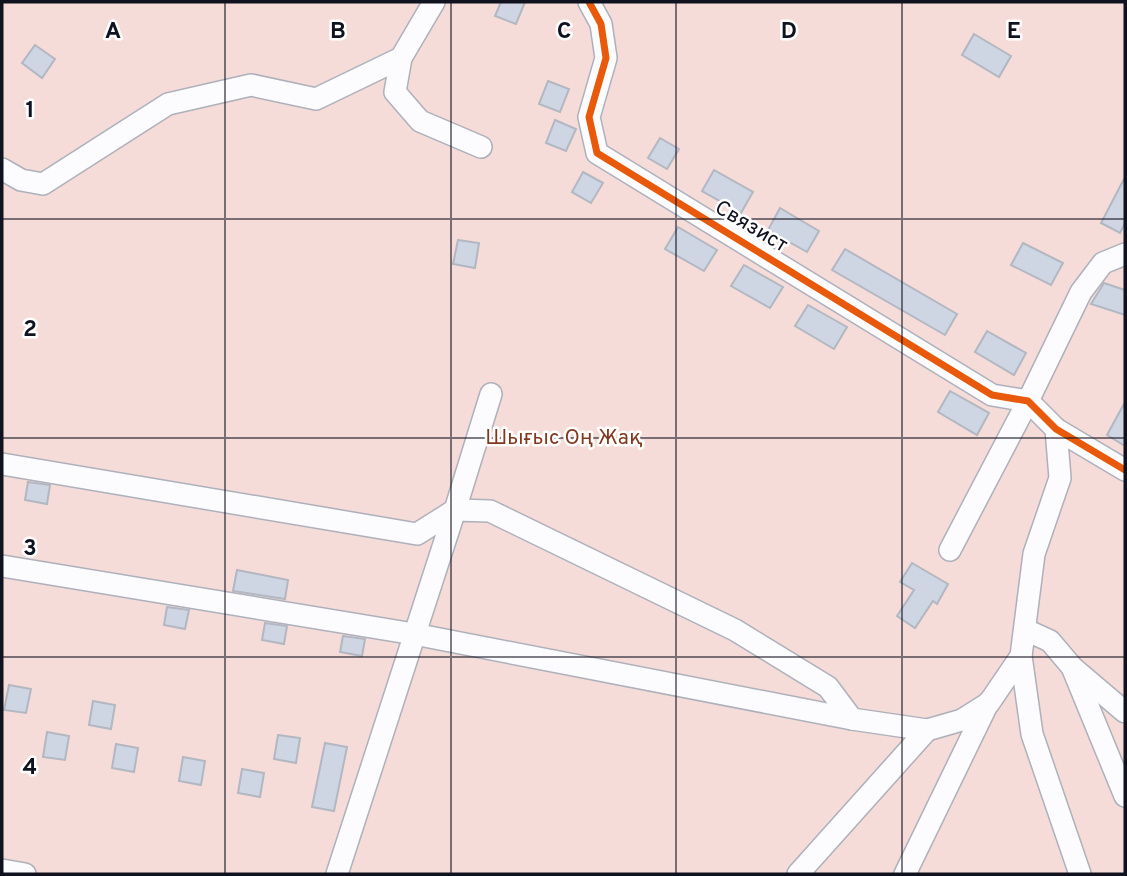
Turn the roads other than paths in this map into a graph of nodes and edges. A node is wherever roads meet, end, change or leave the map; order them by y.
1 (434, 2) edge
2 (589, 2) edge
3 (401, 58) junction
4 (481, 147) dead end
5 (2, 169) edge
6 (1125, 254) edge
7 (491, 394) dead end
8 (1028, 401) junction
9 (1056, 429) junction
10 (2, 464) edge
11 (1125, 470) edge
12 (455, 510) junction
13 (950, 550) dead end
14 (2, 566) edge
15 (1026, 630) junction
16 (415, 635) junction
17 (1021, 656) junction
18 (1072, 667) junction
19 (989, 703) junction
20 (1125, 712) edge
21 (852, 719) junction
22 (927, 730) junction
23 (1125, 796) edge
24 (2, 870) edge
25 (25, 874) edge
26 (337, 874) edge
27 (798, 874) edge
28 (905, 874) edge
29 (1080, 874) edge

1 - 3 street
2 - 8 street, Связист
3 - 4 street
3 - 5 street
6 - 8 street
7 - 12 street
8 - 9 street
8 - 13 street
9 - 11 street
9 - 15 street
10 - 12 street
12 - 16 street
12 - 21 street
14 - 16 street
15 - 17 street
15 - 18 street
16 - 21 street
16 - 26 street
17 - 19 street
17 - 29 street
18 - 20 street
18 - 23 street
19 - 22 street
19 - 28 street
21 - 22 street
22 - 27 street
24 - 25 street

